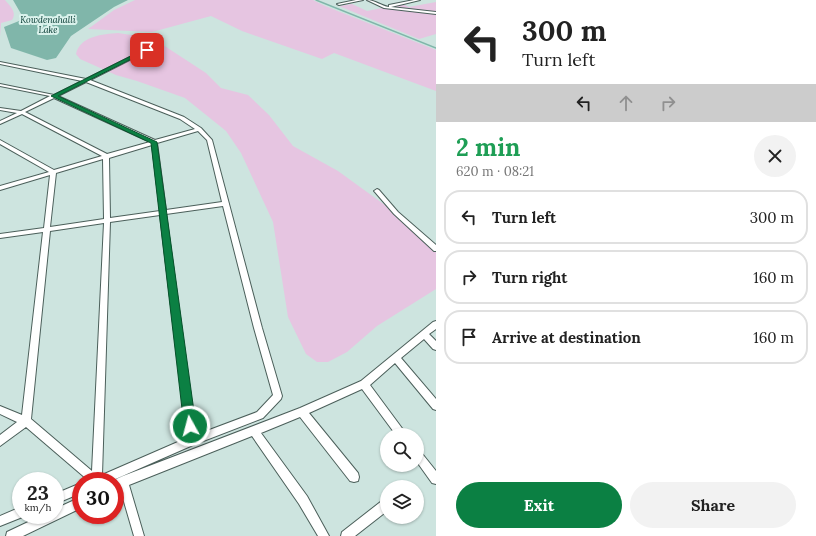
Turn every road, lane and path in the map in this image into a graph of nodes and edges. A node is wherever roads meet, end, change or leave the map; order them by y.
1 (361, 0) edge
2 (369, 0) edge
3 (418, 0) edge
4 (339, 4) dead end
5 (384, 7) junction
6 (378, 8) dead end
7 (436, 13) edge
8 (159, 44) dead end
9 (1, 64) edge
10 (86, 80) junction
11 (0, 85) edge
12 (54, 96) junction
13 (0, 109) edge
14 (22, 112) junction
15 (0, 123) edge
16 (199, 129) junction
17 (0, 142) edge
18 (154, 142) junction
19 (106, 156) junction
20 (53, 172) junction
21 (0, 188) edge
22 (377, 190) dead end
23 (225, 204) junction
24 (164, 213) junction
25 (108, 221) junction
26 (48, 229) junction
27 (0, 236) edge
28 (436, 249) edge
29 (436, 324) edge
30 (424, 334) junction
31 (436, 346) edge
32 (396, 358) junction
33 (364, 384) junction
34 (436, 406) edge
35 (0, 410) edge
36 (302, 412) junction
37 (26, 421) junction
38 (397, 428) edge
39 (254, 430) junction
40 (0, 441) edge
41 (192, 441) junction
42 (424, 464) edge
43 (86, 472) edge
44 (97, 472) edge
45 (118, 472) edge
46 (354, 477) dead end
47 (436, 480) edge
48 (124, 481) edge
49 (124, 496) edge
50 (380, 509) edge
51 (12, 516) edge
52 (0, 521) edge
53 (36, 524) edge
54 (11, 536) edge
55 (139, 536) edge
56 (324, 536) edge
57 (346, 536) edge

1 - 4 street
2 - 5 street
3 - 5 street
5 - 6 street
5 - 7 street
8 - 10 street
9 - 10 street
10 - 12 street
10 - 16 street
11 - 12 street
12 - 14 street
12 - 18 street
13 - 14 street
14 - 15 street
14 - 19 street
16 - 18 street
16 - 23 street
17 - 20 street
18 - 19 street
18 - 24 street
19 - 20 street
19 - 25 street
20 - 21 street
20 - 26 street
22 - 28 street
23 - 24 street
23 - 41 street
24 - 25 street
24 - 41 street
25 - 26 street
25 - 44 street
26 - 27 street
26 - 37 street
29 - 30 street
30 - 31 street
30 - 32 street
32 - 33 street
32 - 34 street
33 - 36 street
33 - 38 street
35 - 37 street
36 - 39 street
36 - 46 street
37 - 40 street
37 - 43 street
39 - 48 street
39 - 56 street
41 - 45 street
42 - 47 street
49 - 55 street
50 - 57 street
51 - 52 street
53 - 54 street

